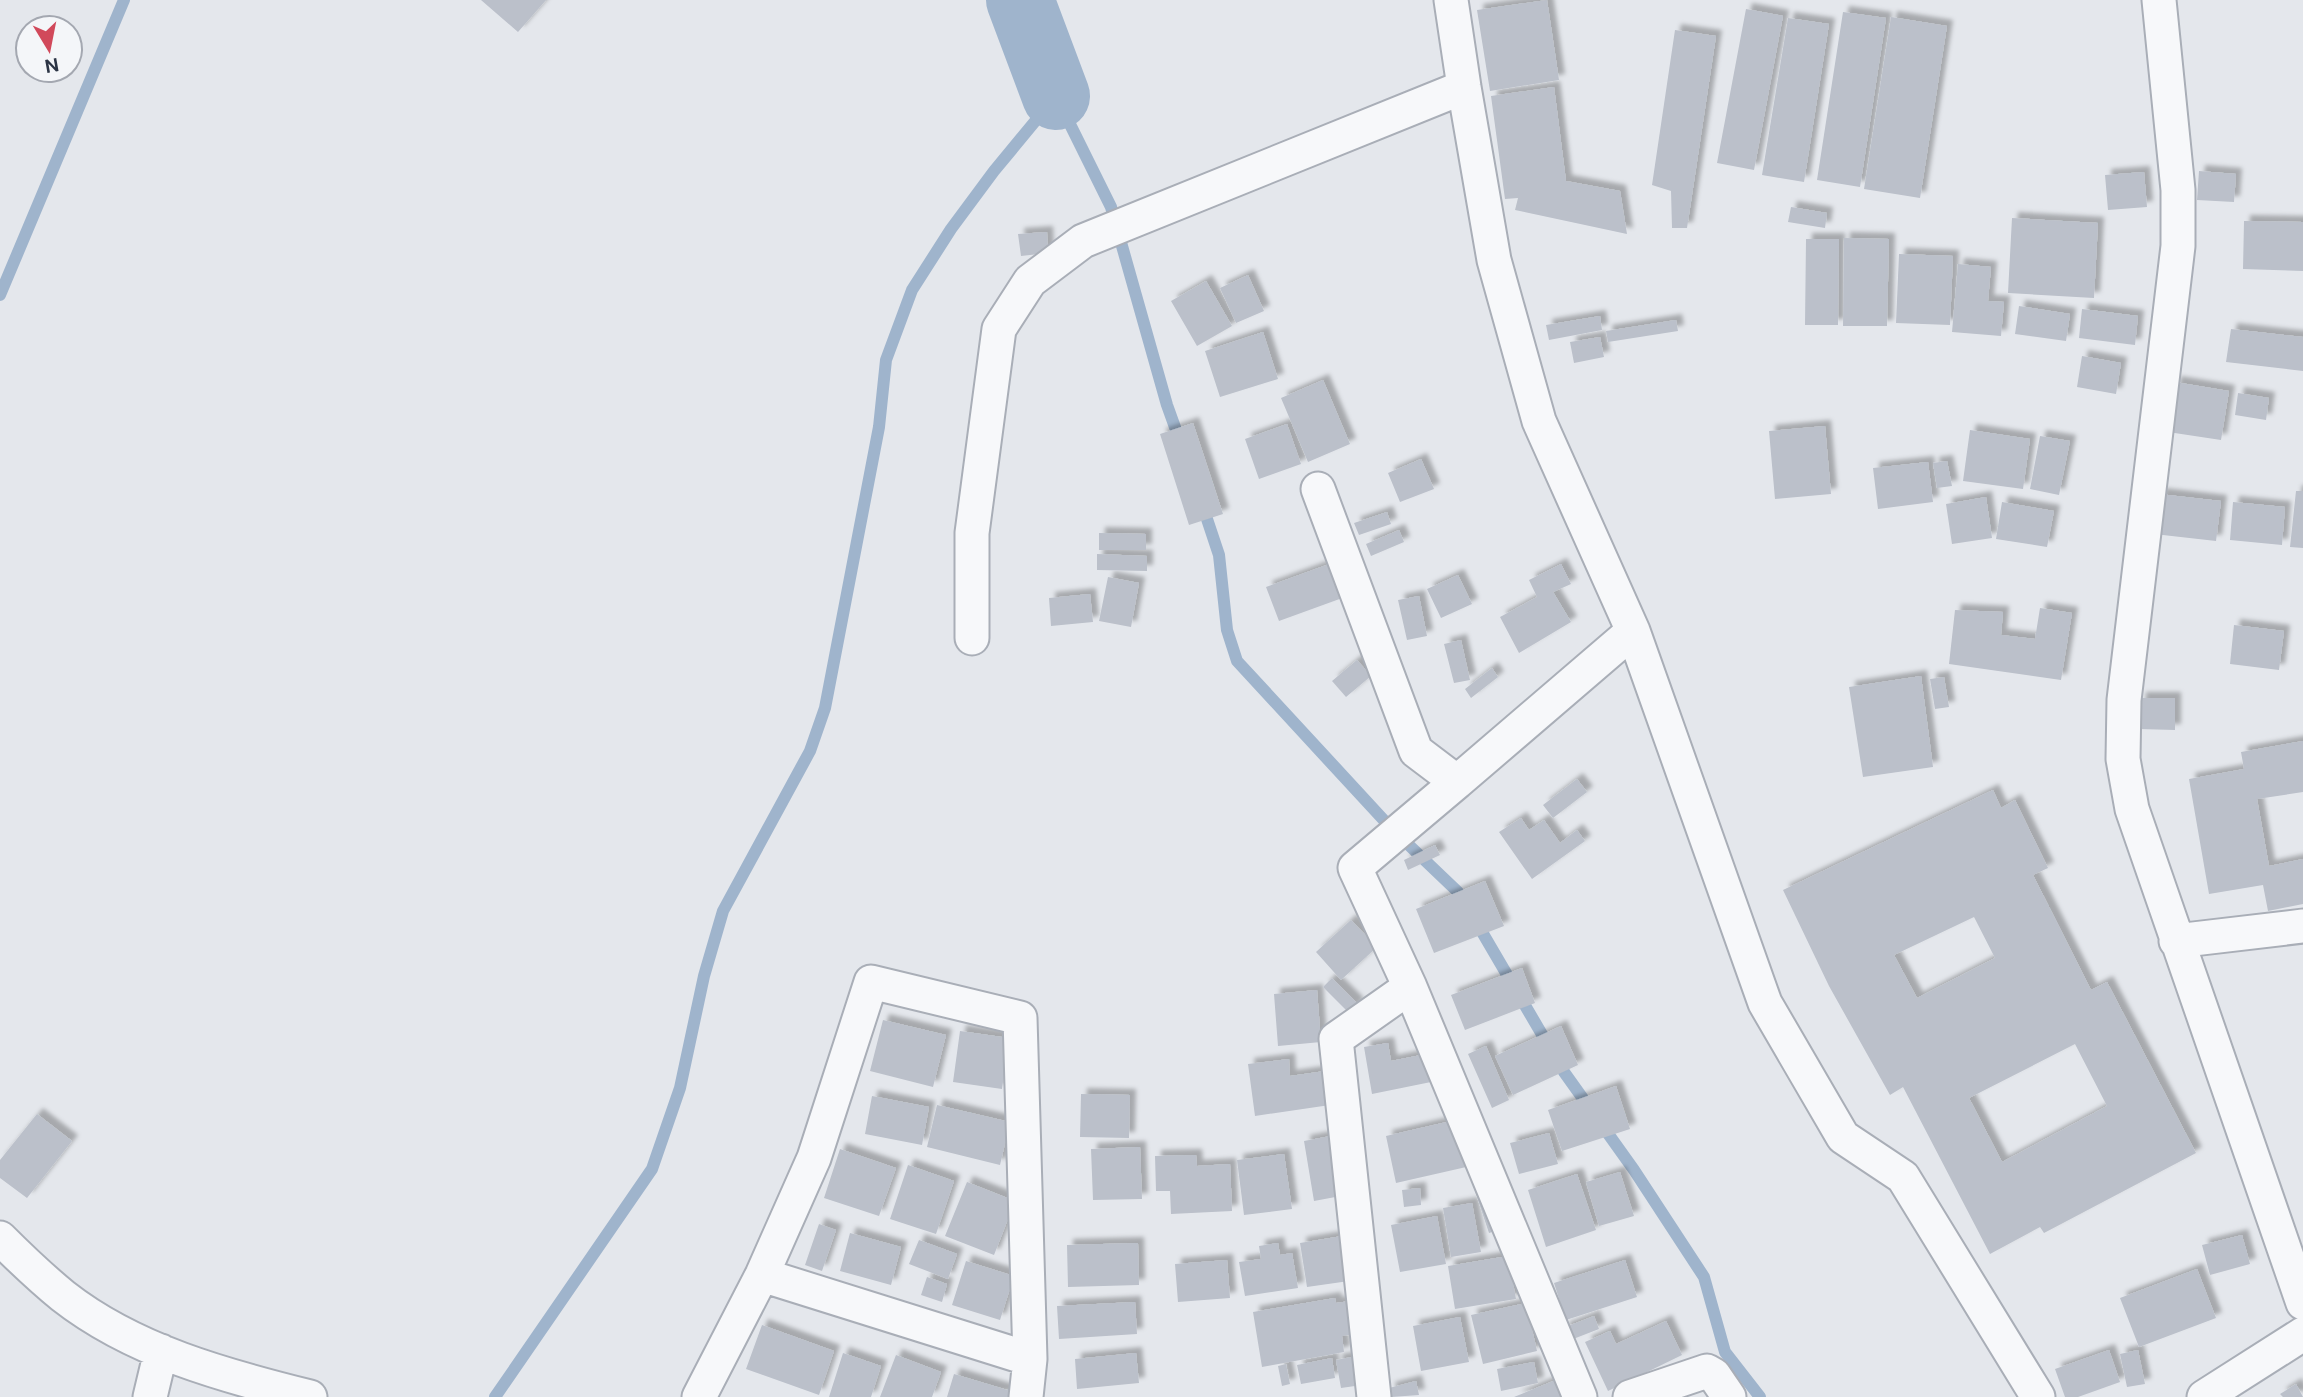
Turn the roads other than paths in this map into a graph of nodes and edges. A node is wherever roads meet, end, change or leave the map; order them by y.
1 (1451, 0) edge
2 (2159, 0) edge
3 (1464, 88) junction
4 (1318, 489) dead end
5 (1633, 631) junction
6 (972, 638) dead end
7 (1457, 782) junction
8 (2303, 926) edge
9 (2176, 941) junction
10 (1409, 987) junction
11 (0, 1238) edge
12 (762, 1275) junction
13 (2303, 1303) edge
14 (2303, 1334) edge
15 (160, 1351) junction
16 (1030, 1359) junction
17 (150, 1397) edge
18 (310, 1397) edge
19 (699, 1397) edge
20 (1026, 1397) edge
21 (1374, 1397) edge
22 (1580, 1397) edge
23 (1630, 1397) edge
24 (1729, 1397) edge
25 (2038, 1397) edge
26 (2204, 1397) edge

1 - 3 street
2 - 9 street
3 - 5 street
3 - 6 street
4 - 7 street
5 - 7 street
5 - 25 street
7 - 10 street
8 - 9 street
9 - 13 street
10 - 21 street
10 - 22 street
11 - 15 street
12 - 16 street
12 - 16 street
12 - 19 street
14 - 26 street
15 - 17 street
15 - 18 street
16 - 20 street
23 - 24 street

